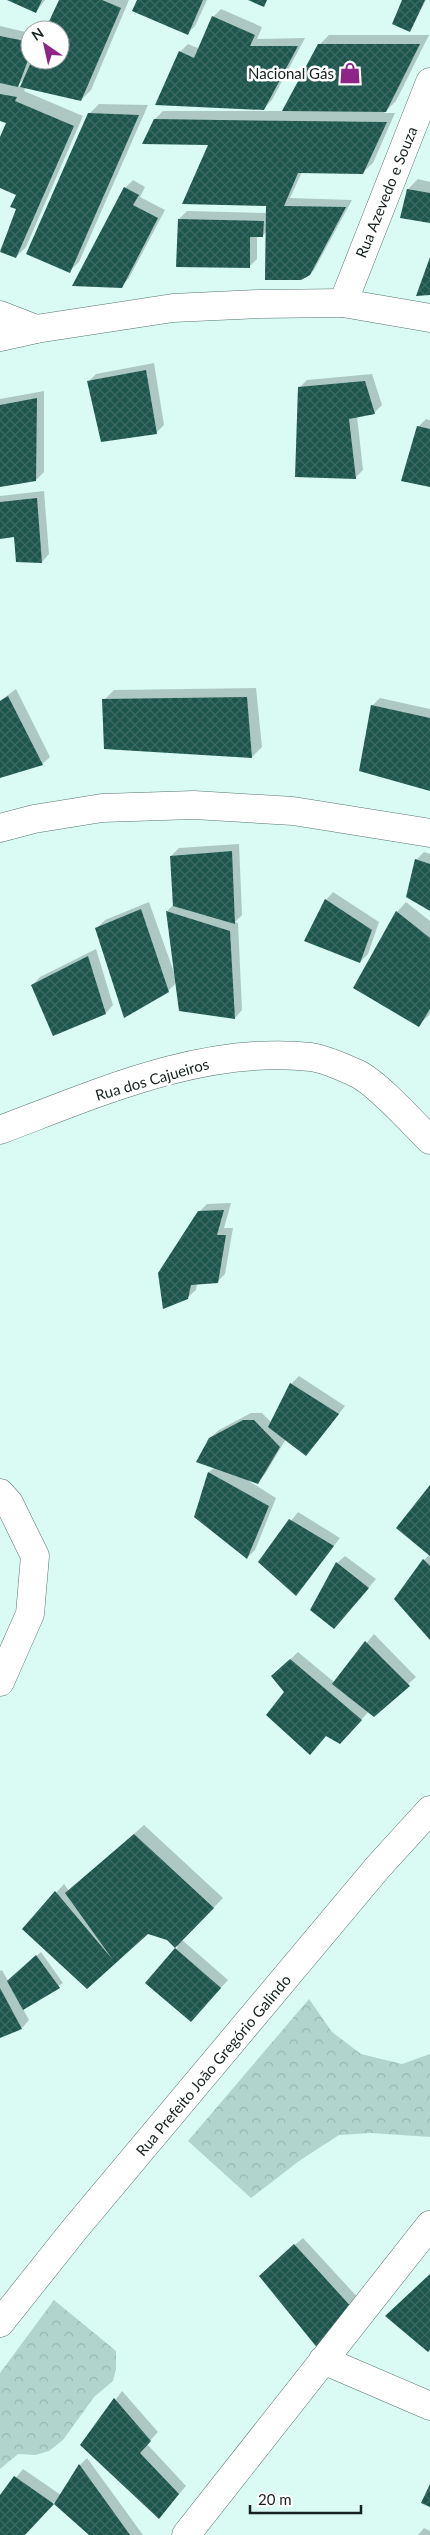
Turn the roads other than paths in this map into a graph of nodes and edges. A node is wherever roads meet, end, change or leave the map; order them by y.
1 (430, 82) edge
2 (342, 303) junction
3 (0, 315) edge
4 (430, 318) edge
5 (36, 329) junction
6 (0, 337) edge
7 (0, 828) edge
8 (430, 833) edge
9 (0, 1130) edge
10 (430, 1140) edge
11 (0, 1493) edge
12 (0, 1682) edge
13 (430, 1810) edge
14 (430, 2225) edge
15 (0, 2323) edge
16 (323, 2360) junction
17 (430, 2406) edge
18 (186, 2535) edge

1 - 2 street, Rua Azevedo e Souza
2 - 4 street
2 - 5 street
3 - 5 street
5 - 6 street
7 - 8 street
9 - 10 street, Rua dos Cajueiros
11 - 12 street
13 - 15 street, Rua Prefeito João Gregório Galindo
14 - 16 street
16 - 17 street
16 - 18 street

